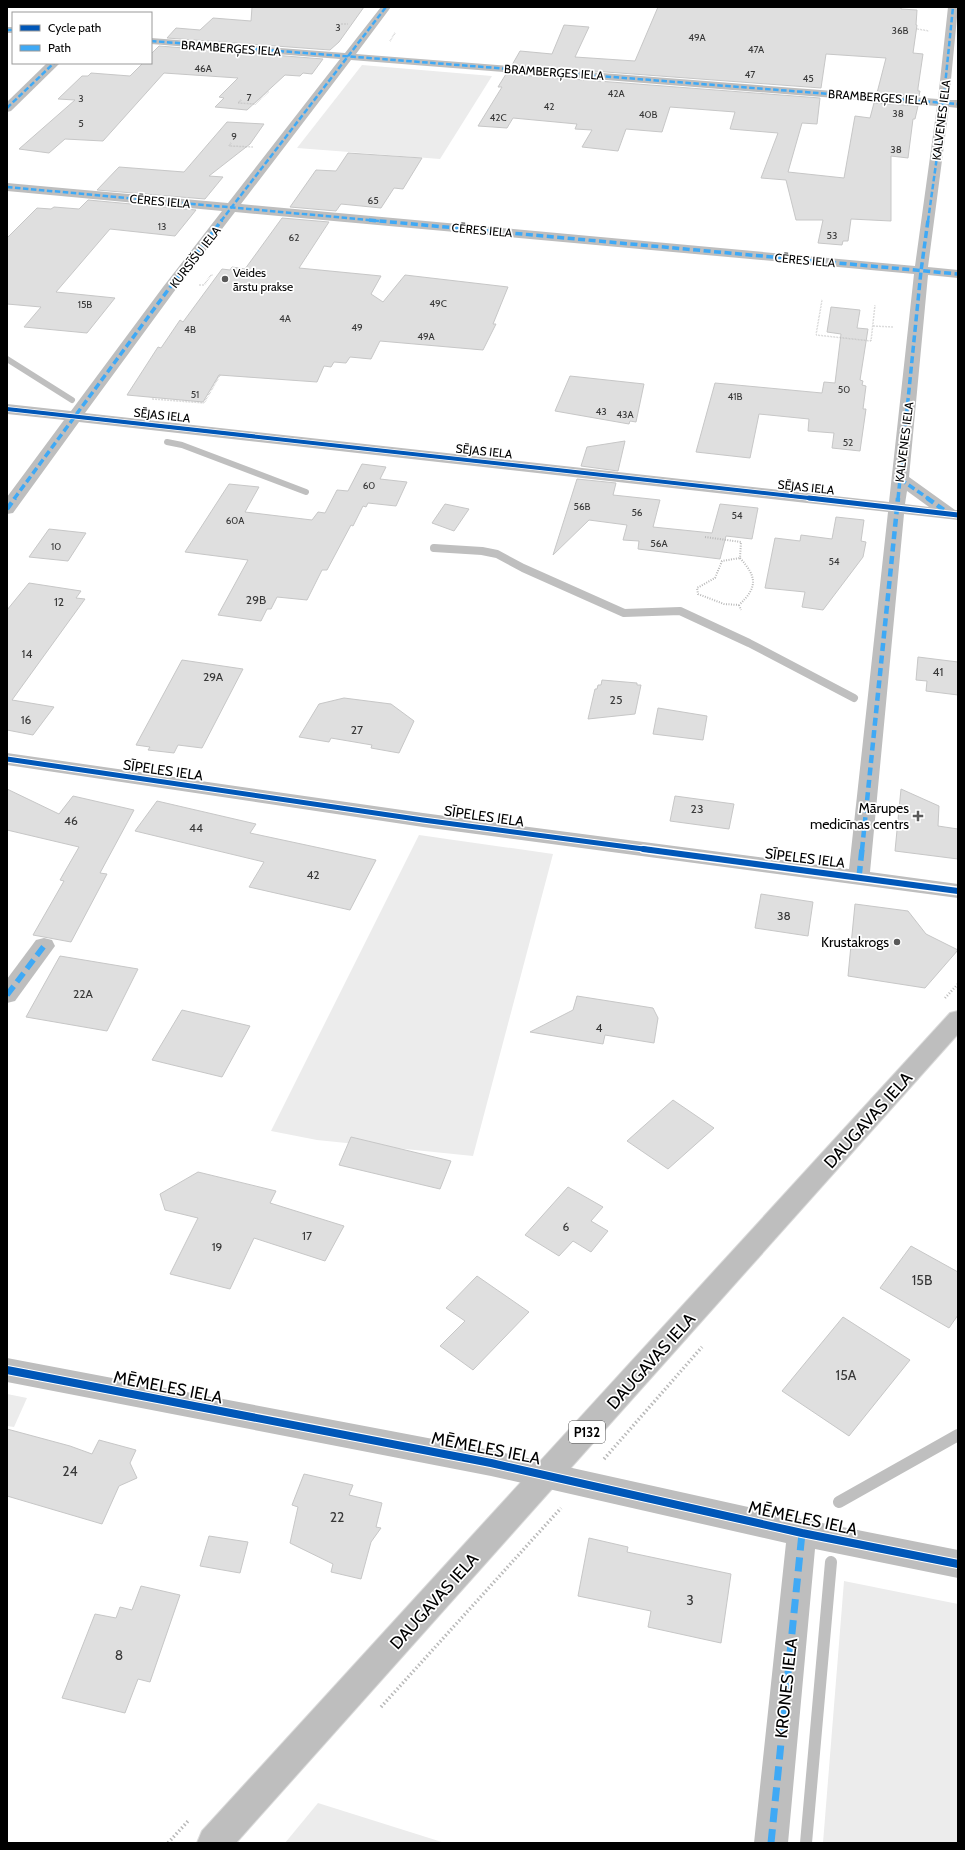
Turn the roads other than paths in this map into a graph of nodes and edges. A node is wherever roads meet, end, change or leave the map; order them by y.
1 (386, 7) edge
2 (953, 7) edge
3 (152, 41) edge
4 (348, 57) junction
5 (53, 64) edge
6 (951, 103) edge
7 (7, 108) edge
8 (7, 187) edge
9 (233, 208) junction
10 (922, 271) junction
11 (958, 274) edge
12 (7, 409) edge
13 (76, 417) junction
14 (900, 479) junction
15 (897, 508) junction
16 (7, 509) edge
17 (954, 514) edge
18 (7, 759) edge
19 (859, 877) junction
20 (958, 890) edge
21 (44, 946) dead end
22 (7, 996) edge
23 (958, 1019) edge
24 (7, 1370) edge
25 (548, 1475) junction
26 (802, 1533) junction
27 (958, 1564) edge
28 (214, 1843) edge
29 (771, 1843) edge

1 - 4 street, KURSĪŠU IELA
2 - 6 street, KALVENES IELA
3 - 4 street, BRAMBERĢES IELA
4 - 6 street, BRAMBERĢES IELA
4 - 9 street, KURSĪŠU IELA
5 - 7 street
6 - 10 street, KALVENES IELA
8 - 9 street, CĒRES IELA
9 - 10 street, CĒRES IELA
9 - 13 street, KURSĪŠU IELA
10 - 11 street, CĒRES IELA
10 - 14 street, KALVENES IELA
12 - 13 street, SĒJAS IELA
13 - 15 street, SĒJAS IELA
13 - 16 street, KURSĪŠU IELA
14 - 15 street, KALVENES IELA
14 - 17 street
15 - 17 street, SĒJAS IELA
15 - 19 street, KALVENES IELA
18 - 19 street, SĪPELES IELA
19 - 20 street, SĪPELES IELA
21 - 22 street
23 - 25 street, DAUGAVAS IELA / P132
24 - 25 street, MĒMELES IELA
25 - 26 street, MĒMELES IELA
25 - 28 street, DAUGAVAS IELA / P132
26 - 27 street, MĒMELES IELA
26 - 29 street, KRONES IELA

